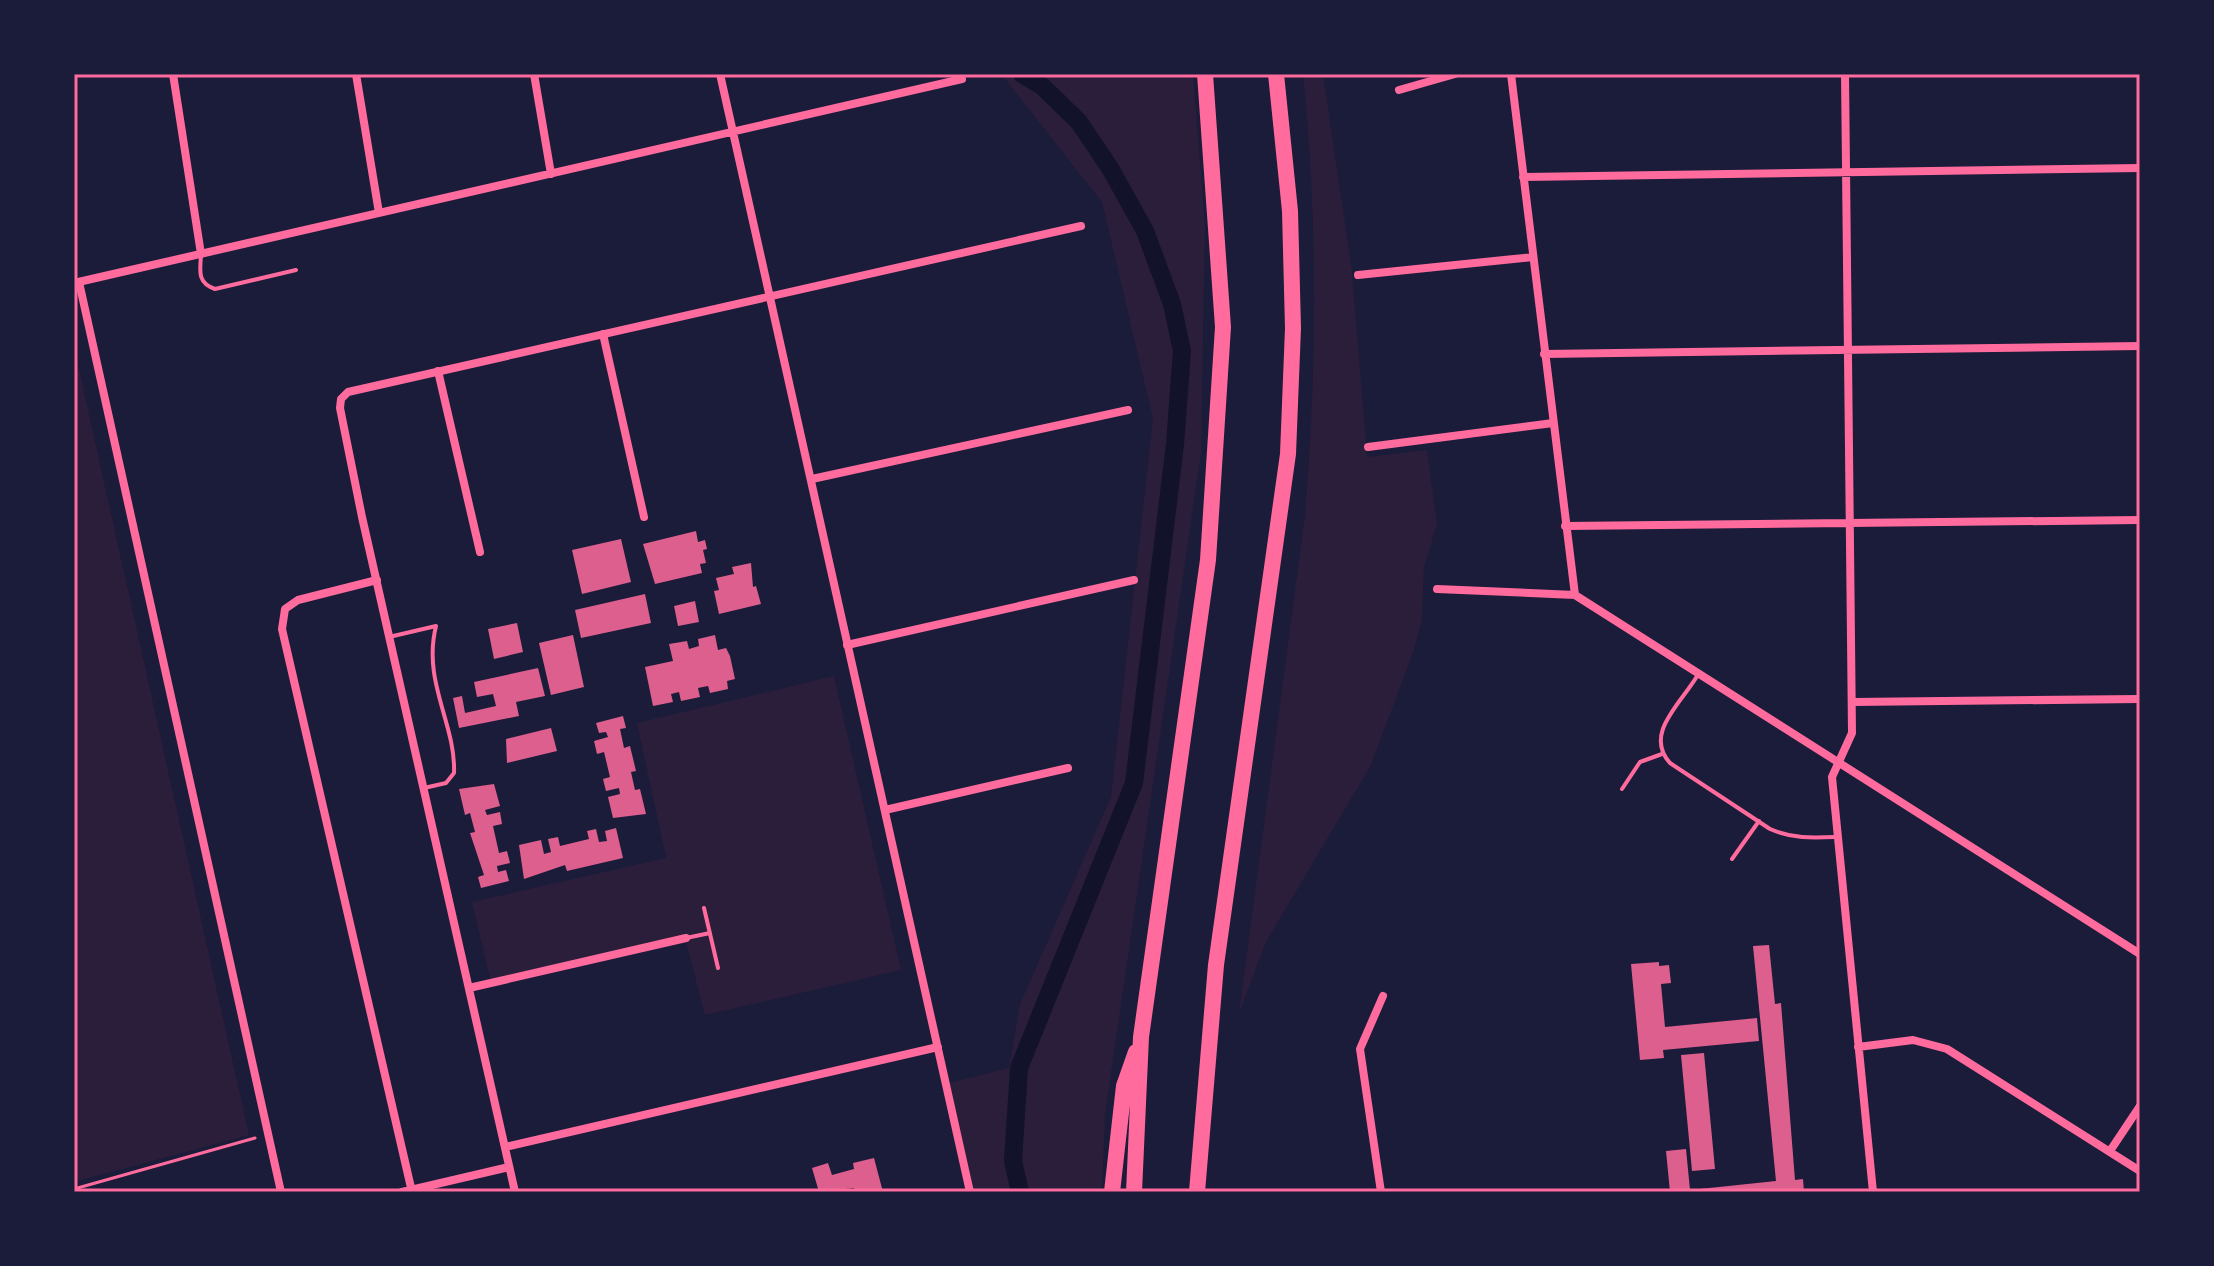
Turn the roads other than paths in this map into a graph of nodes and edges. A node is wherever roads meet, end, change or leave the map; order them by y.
1 (173, 74) edge
2 (356, 74) edge
3 (534, 74) edge
4 (720, 74) edge
5 (1205, 74) edge
6 (1276, 74) edge
7 (1455, 74) edge
8 (1511, 74) edge
9 (1845, 74) edge
10 (962, 79) dead end
11 (1399, 90) dead end
12 (734, 132) junction
13 (2140, 168) edge
14 (1846, 170) junction
15 (551, 174) junction
16 (1523, 177) junction
17 (379, 213) junction
18 (1081, 226) dead end
19 (201, 254) junction
20 (1533, 257) junction
21 (296, 270) dead end
22 (1358, 275) dead end
23 (77, 283) edge
24 (772, 296) junction
25 (603, 334) junction
26 (2140, 346) edge
27 (1849, 348) junction
28 (1544, 354) junction
29 (438, 371) junction
30 (1128, 410) dead end
31 (1553, 423) junction
32 (1368, 447) dead end
33 (812, 479) junction
34 (644, 517) dead end
35 (2140, 520) edge
36 (1851, 523) junction
37 (1565, 526) junction
38 (480, 552) dead end
39 (377, 580) junction
40 (1134, 580) dead end
41 (1437, 589) dead end
42 (1575, 595) junction
43 (389, 637) junction
44 (847, 645) junction
45 (1699, 673) junction
46 (2140, 699) edge
47 (1852, 702) junction
48 (1662, 754) junction
49 (1839, 760) junction
50 (1068, 768) dead end
51 (424, 788) junction
52 (1622, 789) dead end
53 (885, 810) junction
54 (1759, 821) junction
55 (1837, 837) junction
56 (1732, 859) dead end
57 (704, 908) dead end
58 (710, 933) junction
59 (686, 938) joint
60 (2140, 954) edge
61 (718, 968) dead end
62 (469, 988) junction
63 (1383, 996) dead end
64 (1141, 1037) junction
65 (938, 1047) junction
66 (1858, 1047) junction
67 (2140, 1106) edge
68 (505, 1147) junction
69 (2110, 1151) junction
70 (509, 1167) junction
71 (2140, 1171) edge
72 (412, 1191) edge
73 (281, 1192) edge
74 (402, 1192) edge
75 (515, 1192) edge
76 (970, 1192) edge
77 (1112, 1192) edge
78 (1134, 1192) edge
79 (1197, 1192) edge
80 (1381, 1192) edge
81 (1873, 1192) edge

1 - 19 street
2 - 17 street
3 - 15 street
4 - 12 street
5 - 64 highway
6 - 79 highway
7 - 11 street
8 - 16 street
9 - 14 street
10 - 12 street
12 - 15 street
12 - 24 street
13 - 14 street
14 - 16 street
14 - 27 street
15 - 17 street
16 - 20 street
17 - 19 street
18 - 24 street
19 - 21 lane
19 - 23 street
20 - 22 street
20 - 28 street
23 - 73 street
24 - 25 street
24 - 33 street
25 - 29 street
25 - 34 street
26 - 27 street
27 - 28 street
27 - 36 street
28 - 31 street
29 - 38 street
29 - 39 street
30 - 33 street
31 - 32 street
31 - 37 street
33 - 44 street
35 - 36 street
36 - 37 street
36 - 47 street
37 - 42 street
39 - 43 street
39 - 72 street
40 - 44 street
41 - 42 street
42 - 45 street
43 - 51 street
43 - 51 lane
44 - 53 street
45 - 48 lane
45 - 49 street
46 - 47 street
47 - 49 street
48 - 52 lane
48 - 54 lane
49 - 55 street
49 - 60 street
50 - 53 street
51 - 62 street
53 - 65 street
54 - 55 lane
54 - 56 lane
55 - 66 street
57 - 58 lane
58 - 59 lane
58 - 61 lane
59 - 62 street
62 - 68 street
63 - 80 street
64 - 77 highway
64 - 78 highway
65 - 68 street
65 - 76 street
66 - 69 street
66 - 81 street
67 - 69 street
68 - 70 street
69 - 71 street
70 - 72 street
70 - 75 street
72 - 74 street

